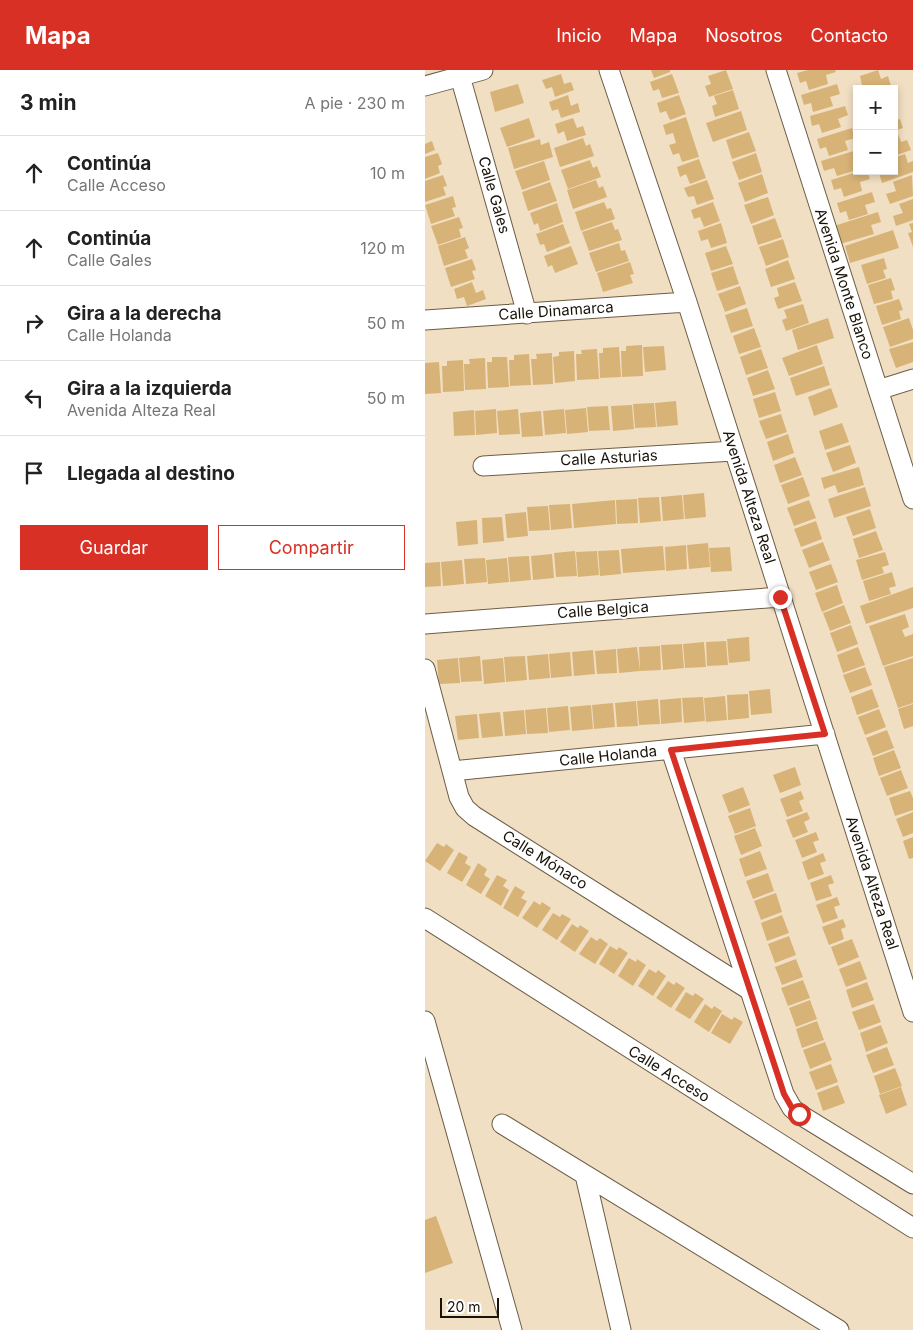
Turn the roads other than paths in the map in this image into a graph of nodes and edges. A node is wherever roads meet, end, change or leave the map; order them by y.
1 (483, 70) edge
2 (609, 70) edge
3 (776, 70) edge
4 (460, 76) junction
5 (425, 86) edge
6 (687, 302) junction
7 (527, 314) junction
8 (425, 320) edge
9 (913, 379) edge
10 (878, 390) junction
11 (734, 450) junction
12 (483, 466) dead end
13 (913, 499) edge
14 (780, 597) junction
15 (425, 624) edge
16 (425, 668) edge
17 (825, 734) junction
18 (671, 750) junction
19 (452, 771) junction
20 (425, 918) edge
21 (749, 989) junction
22 (913, 1012) edge
23 (425, 1021) edge
24 (502, 1124) dead end
25 (585, 1175) junction
26 (913, 1184) edge
27 (913, 1228) edge
28 (512, 1330) edge
29 (621, 1330) edge
30 (839, 1330) edge

1 - 4 street
2 - 6 street, Avenida Alteza Real
3 - 10 street, Avenida Monte Blanco
4 - 5 street
4 - 7 street, Calle Gales
6 - 7 street, Calle Dinamarca
6 - 11 street, Avenida Alteza Real
7 - 8 street, Calle Dinamarca
9 - 10 street
10 - 13 street, Avenida Monte Blanco
11 - 12 street, Calle Asturias
11 - 14 street, Avenida Alteza Real
14 - 15 street, Calle Belgica
14 - 17 street, Avenida Alteza Real
16 - 19 street, Calle Mónaco
17 - 18 street, Calle Holanda
17 - 22 street, Avenida Alteza Real
18 - 19 street, Calle Holanda
18 - 21 street
19 - 21 street, Calle Mónaco
20 - 27 street, Calle Acceso
21 - 26 street
23 - 28 street
24 - 25 street
25 - 29 street
25 - 30 street

